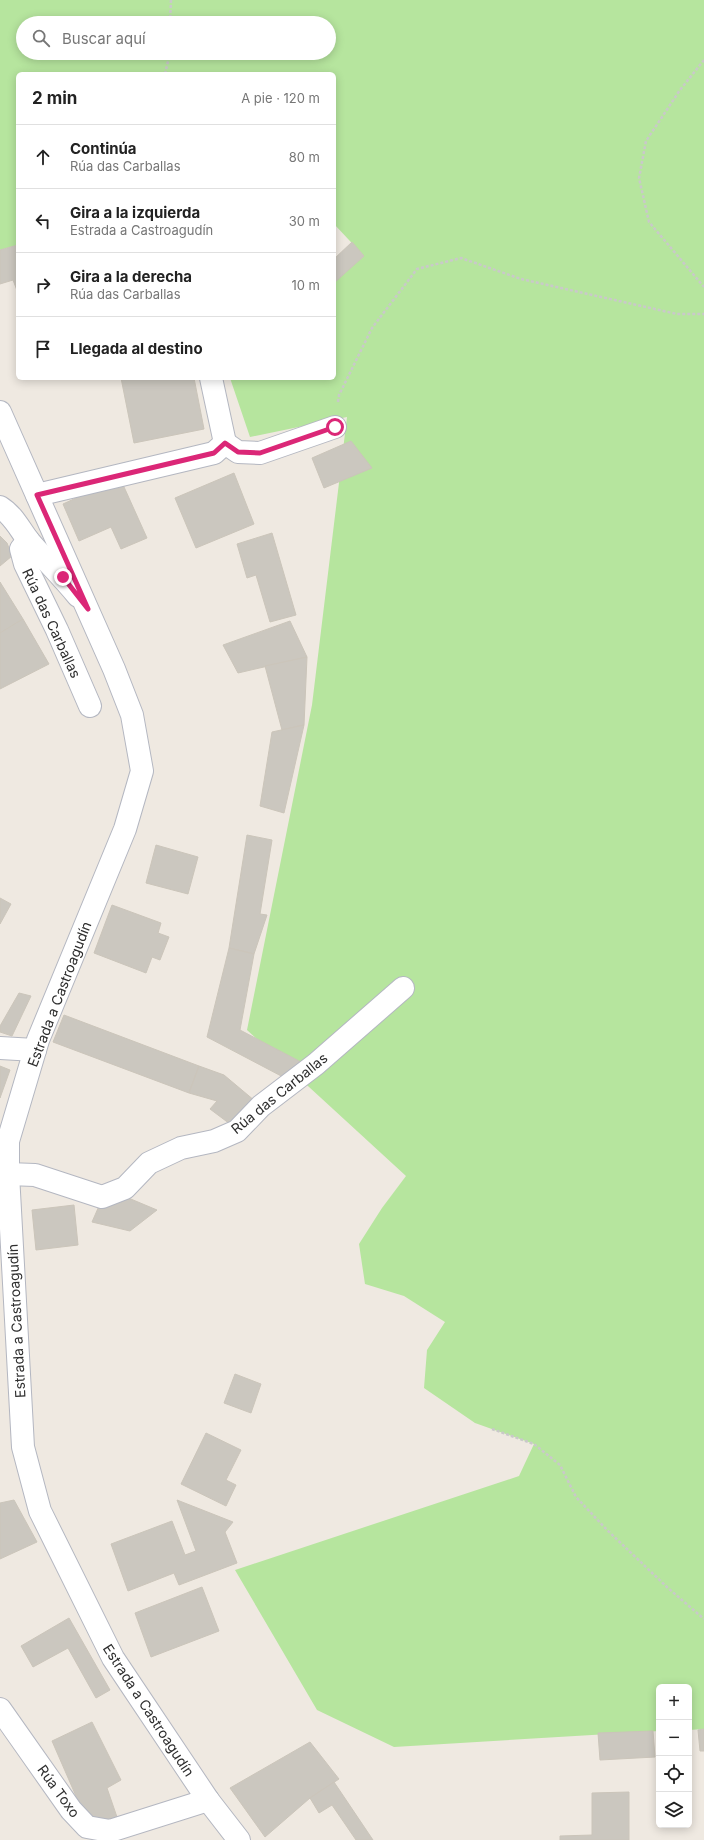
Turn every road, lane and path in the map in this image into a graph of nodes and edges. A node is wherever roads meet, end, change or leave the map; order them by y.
1 (171, 0) edge
2 (170, 16) edge
3 (168, 60) edge
4 (704, 60) edge
5 (165, 72) edge
6 (704, 287) edge
7 (704, 314) edge
8 (211, 380) edge
9 (0, 412) edge
10 (335, 427) joint
11 (225, 443) junction
12 (37, 495) junction
13 (0, 507) edge
14 (28, 540) junction
15 (88, 609) junction
16 (90, 706) dead end
17 (403, 988) dead end
18 (0, 1048) edge
19 (36, 1050) junction
20 (4, 1174) edge
21 (492, 1429) dead end
22 (704, 1619) edge
23 (0, 1709) edge
24 (208, 1800) junction
25 (239, 1840) edge

1 - 2 path
3 - 5 path
4 - 6 path
7 - 10 path
8 - 11 street
9 - 12 street, Estrada a Castroagudín
10 - 11 street
11 - 12 street
12 - 15 street, Estrada a Castroagudín
13 - 14 street, Rúa das Carballas
14 - 15 street, Rúa das Carballas
14 - 16 street, Rúa das Carballas
15 - 19 street, Estrada a Castroagudín
17 - 20 street, Rúa das Carballas
18 - 19 street
19 - 20 street, Estrada a Castroagudín
20 - 24 street, Estrada a Castroagudín
21 - 22 path
23 - 24 street, Rúa Toxo
24 - 25 street, Estrada a Castroagudín

